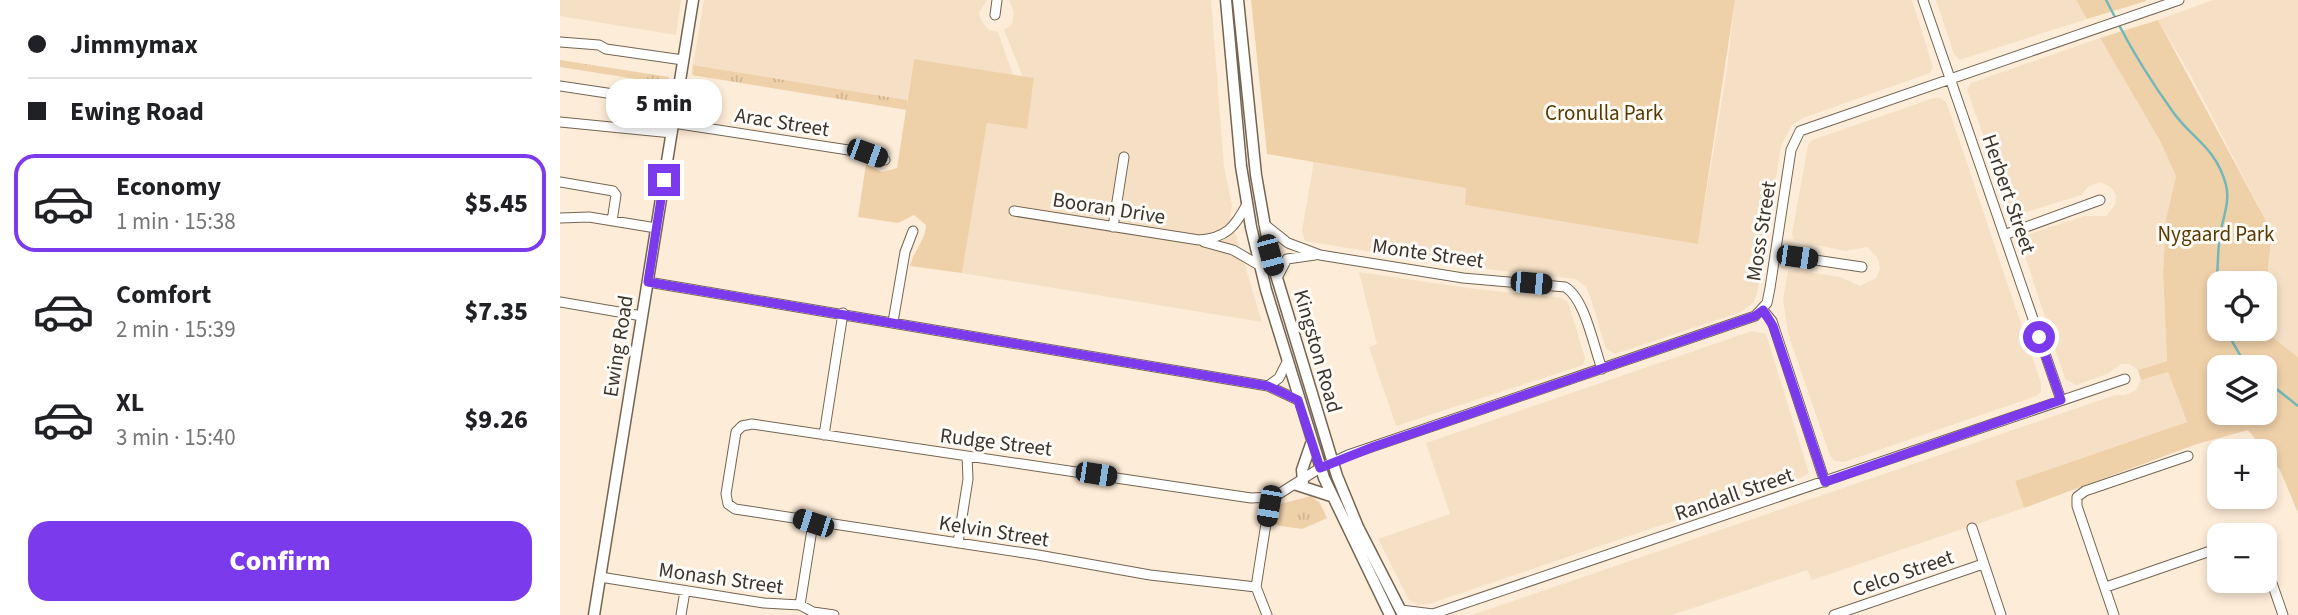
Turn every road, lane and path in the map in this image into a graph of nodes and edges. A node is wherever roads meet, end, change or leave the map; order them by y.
1 (693, 0) edge
2 (997, 0) edge
3 (1226, 0) edge
4 (1238, 0) edge
5 (1923, 0) edge
6 (2179, 0) edge
7 (995, 15) dead end
8 (560, 41) edge
9 (683, 60) junction
10 (1950, 79) junction
11 (560, 86) edge
12 (560, 122) edge
13 (673, 125) junction
14 (1124, 157) dead end
15 (885, 160) dead end
16 (560, 182) edge
17 (2100, 200) dead end
18 (1247, 204) junction
19 (1014, 211) dead end
20 (560, 218) edge
21 (612, 221) junction
22 (1264, 224) junction
23 (1113, 227) junction
24 (656, 228) junction
25 (913, 231) dead end
26 (2004, 235) junction
27 (1199, 240) junction
28 (1775, 254) junction
29 (1320, 255) junction
30 (1259, 265) junction
31 (1862, 267) dead end
32 (1277, 278) junction
33 (648, 282) junction
34 (560, 302) edge
35 (1763, 310) junction
36 (843, 313) junction
37 (642, 316) junction
38 (893, 322) junction
39 (1287, 362) junction
40 (1602, 369) junction
41 (2125, 379) dead end
42 (1268, 386) junction
43 (1298, 400) junction
44 (2061, 400) junction
45 (824, 435) junction
46 (1312, 443) junction
47 (967, 456) junction
48 (2188, 456) dead end
49 (1332, 462) junction
50 (1320, 468) junction
51 (1825, 482) junction
52 (1300, 483) junction
53 (1331, 496) junction
54 (1270, 498) junction
55 (728, 504) joint
56 (813, 523) junction
57 (1972, 528) dead end
58 (958, 543) junction
59 (2207, 552) edge
60 (1983, 564) junction
61 (600, 578) junction
62 (1256, 587) junction
63 (2106, 587) junction
64 (685, 591) junction
65 (2275, 593) edge
66 (764, 603) junction
67 (800, 605) junction
68 (1398, 613) edge
69 (594, 615) edge
70 (681, 615) edge
71 (762, 615) edge
72 (834, 615) edge
73 (1267, 615) edge
74 (1432, 615) edge
75 (1834, 615) edge
76 (2001, 615) edge
77 (2114, 615) edge
78 (2283, 615) edge

1 - 9 main road, Ewing Road
2 - 7 street
3 - 18 main road, Kingston Road
4 - 22 main road, Kingston Road
5 - 10 street, Herbert Street
6 - 10 street, Moss Street
8 - 9 street
9 - 13 main road, Ewing Road
10 - 26 street, Herbert Street
10 - 28 street, Moss Street
11 - 13 street
12 - 13 street
13 - 15 street, Arac Street
13 - 24 main road, Ewing Road
14 - 23 street
16 - 21 street
17 - 26 street
18 - 27 street, Booran Drive
18 - 30 main road, Kingston Road
19 - 23 street, Booran Drive
20 - 21 street
21 - 24 street
22 - 29 street, Monte Street
22 - 32 main road, Kingston Road
23 - 27 street, Booran Drive
24 - 33 main road, Ewing Road
25 - 38 street
26 - 44 street, Herbert Street
27 - 30 street, Booran Drive
28 - 31 street
28 - 35 street, Moss Street
29 - 32 street, Monte Street
29 - 40 street, Monte Street
30 - 39 main road, Kingston Road
32 - 49 main road, Kingston Road
33 - 36 street
33 - 37 main road, Ewing Road
34 - 37 street
35 - 40 street, Moss Street
35 - 51 street
36 - 38 street
36 - 45 street
37 - 61 main road, Ewing Road
38 - 42 street
39 - 42 street
39 - 43 main road, Kingston Road
40 - 49 street, Moss Street
41 - 44 street, Randall Street
42 - 43 street
43 - 46 main road, Kingston Road
44 - 51 street, Randall Street
45 - 47 street, Rudge Street
45 - 55 street, Rudge Street
46 - 50 main road, Kingston Road
46 - 52 main road
47 - 54 street, Rudge Street
47 - 58 street
48 - 63 street
49 - 50 street, Moss Street
49 - 68 main road, Kingston Road
50 - 52 street
50 - 53 main road, Kingston Road
51 - 74 street, Randall Street
52 - 53 main road
52 - 54 street
53 - 68 main road, Kingston Road
54 - 62 street
55 - 56 street, Kelvin Street
56 - 58 street, Kelvin Street
56 - 67 street
57 - 60 street
58 - 62 street, Kelvin Street
59 - 63 street
60 - 75 street, Celco Street
60 - 76 street
61 - 64 street, Monash Street
61 - 69 main road, Ewing Road
62 - 73 street
63 - 77 street
64 - 66 street, Monash Street
64 - 70 street
65 - 78 street
66 - 67 street, Monash Street
66 - 71 street
67 - 72 street, Monash Street
68 - 74 street, Randall Street

